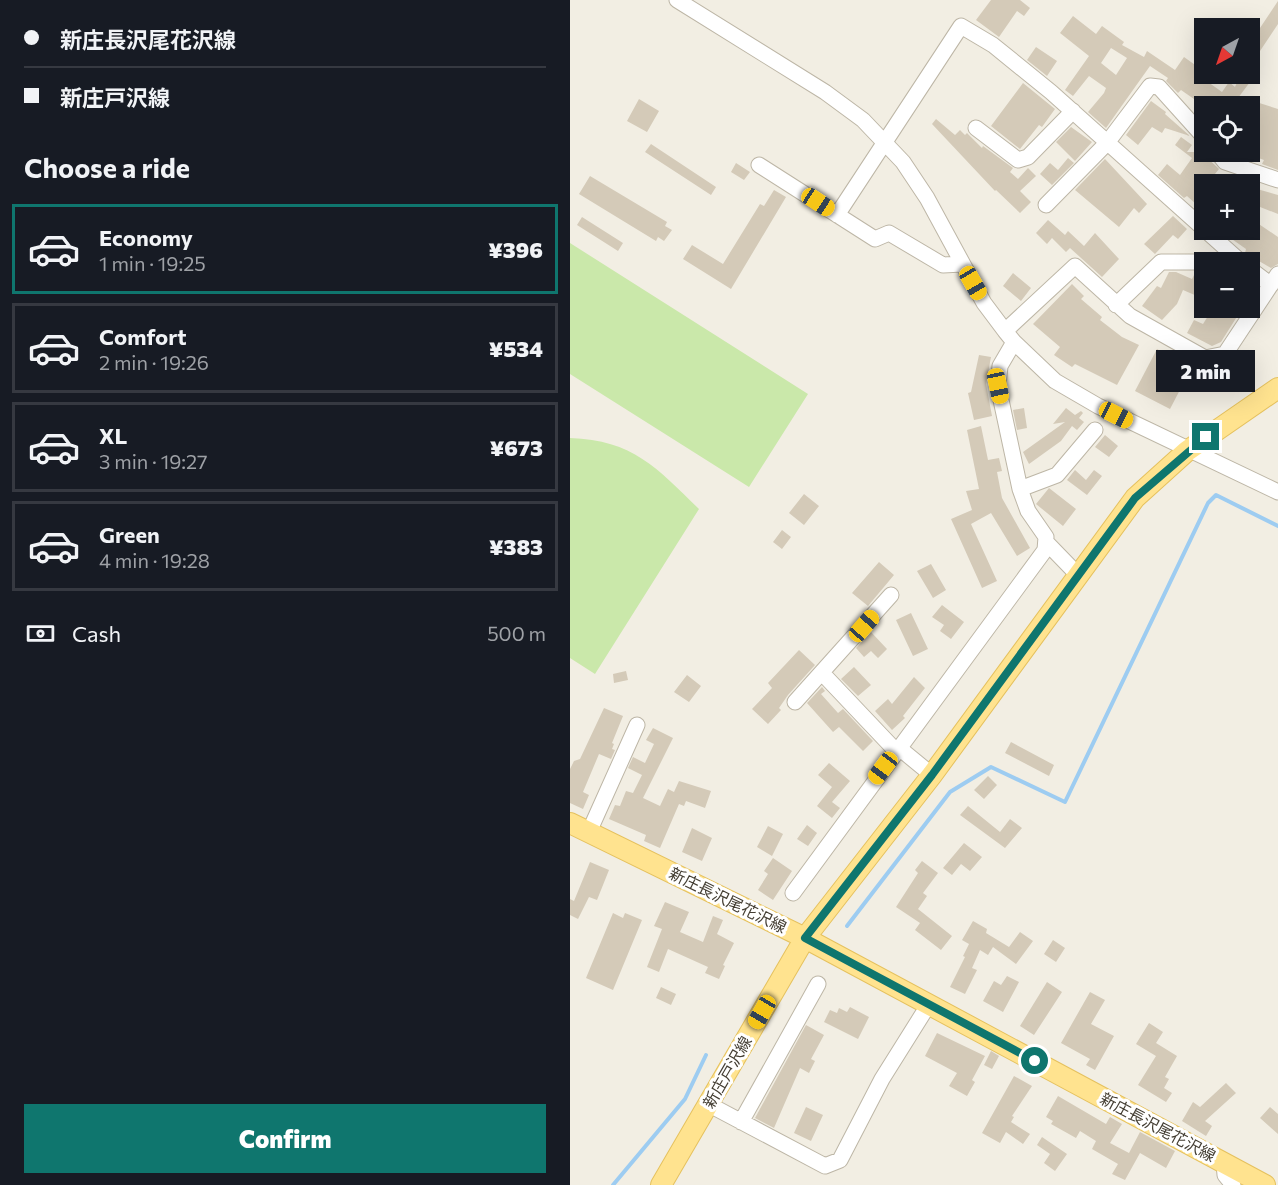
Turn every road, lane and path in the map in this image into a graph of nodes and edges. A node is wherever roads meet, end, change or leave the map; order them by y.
1 (677, 0) edge
2 (1073, 111) junction
3 (1194, 126) edge
4 (976, 128) dead end
5 (1107, 143) junction
6 (884, 144) junction
7 (1225, 162) edge
8 (759, 165) dead end
9 (1278, 180) edge
10 (1046, 205) dead end
11 (837, 215) junction
12 (1228, 252) edge
13 (1194, 261) edge
14 (962, 264) junction
15 (1260, 273) edge
16 (1274, 279) edge
17 (1116, 304) junction
18 (1009, 337) junction
19 (1278, 388) edge
20 (1095, 430) dead end
21 (1187, 451) junction
22 (1020, 489) junction
23 (1278, 492) edge
24 (1046, 542) junction
25 (1078, 575) junction
26 (891, 595) dead end
27 (823, 674) junction
28 (795, 702) dead end
29 (637, 724) dead end
30 (897, 749) junction
31 (932, 775) junction
32 (570, 823) edge
33 (589, 832) junction
34 (793, 892) dead end
35 (805, 938) junction
36 (818, 984) dead end
37 (929, 1004) junction
38 (708, 1104) junction
39 (741, 1122) junction
40 (1224, 1163) junction
41 (661, 1185) edge
42 (1233, 1185) edge
43 (1265, 1185) edge

1 - 6 street
2 - 4 street
2 - 5 street
2 - 6 street
3 - 5 street
5 - 10 street
5 - 12 street
6 - 11 street
6 - 14 street
7 - 9 street
8 - 11 street
11 - 14 street
13 - 17 street
14 - 18 street
15 - 16 street
16 - 17 street
17 - 18 street
18 - 21 street
18 - 22 street
19 - 21 main road, 新庄戸沢線
20 - 22 street
21 - 23 street
21 - 25 main road, 新庄戸沢線
22 - 24 street
24 - 25 street
24 - 30 street
25 - 31 main road, 新庄戸沢線
26 - 27 street
27 - 28 street
27 - 30 street
29 - 33 street
30 - 31 street
30 - 34 street
31 - 35 main road, 新庄戸沢線
32 - 33 main road, 新庄長沢尾花沢線
33 - 35 main road, 新庄長沢尾花沢線
35 - 37 main road, 新庄長沢尾花沢線
35 - 38 main road, 新庄戸沢線
36 - 39 street
37 - 39 street
37 - 40 main road, 新庄長沢尾花沢線
38 - 39 street
38 - 41 main road, 新庄戸沢線
40 - 42 street
40 - 43 main road, 新庄長沢尾花沢線

